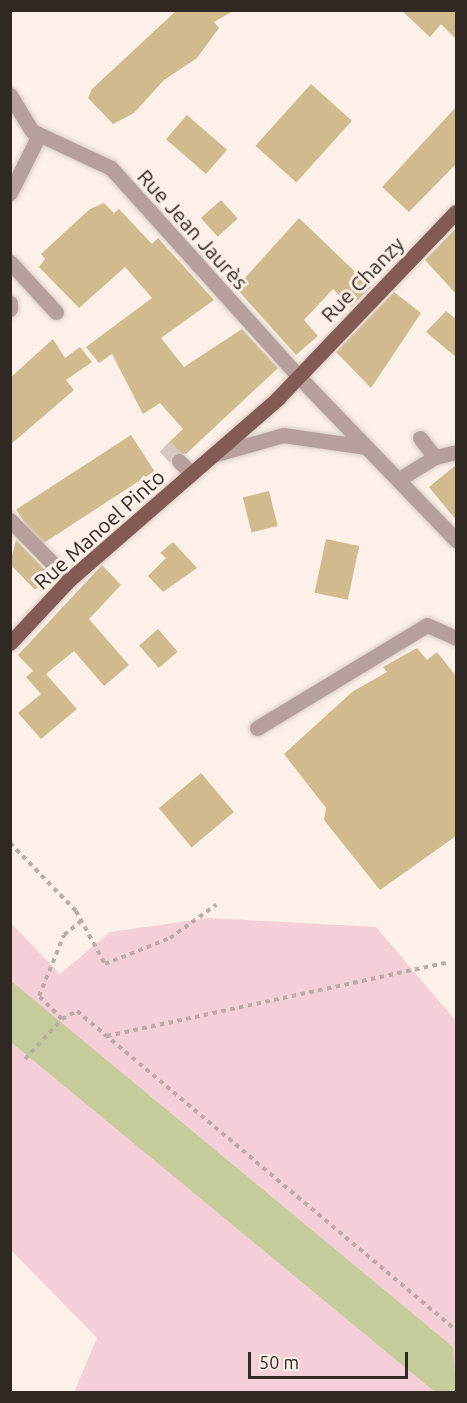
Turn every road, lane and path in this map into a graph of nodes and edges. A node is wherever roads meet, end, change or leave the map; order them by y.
1 (10, 95) edge
2 (39, 135) junction
3 (10, 193) edge
4 (456, 212) edge
5 (10, 262) edge
6 (10, 303) edge
7 (10, 309) edge
8 (56, 312) dead end
9 (298, 376) junction
10 (420, 438) dead end
11 (366, 447) junction
12 (456, 450) edge
13 (216, 454) junction
14 (435, 457) junction
15 (179, 461) tunnel mouth
16 (192, 474) junction
17 (401, 478) junction
18 (10, 520) edge
19 (456, 540) edge
20 (69, 580) junction
21 (456, 638) edge
22 (10, 643) edge
23 (257, 728) dead end
24 (10, 843) edge
25 (216, 905) dead end
26 (81, 921) junction
27 (446, 963) dead end
28 (62, 1019) junction
29 (106, 1036) junction
30 (25, 1059) dead end
31 (456, 1330) edge

1 - 2 street
2 - 3 street
2 - 9 street, Rue Jean Jaurès
4 - 9 main road, Rue Chanzy
5 - 8 street
6 - 7 street
9 - 11 street, Rue Jean Jaurès
9 - 13 main road, Rue Manoel Pinto
10 - 14 street
11 - 13 street
11 - 17 street, Rue Jean Jaurès
12 - 14 street
13 - 16 main road, Rue Manoel Pinto
14 - 17 street
15 - 16 street, Rue Manoel Pinto
16 - 20 main road, Rue Manoel Pinto
17 - 19 street, Rue Jean Jaurès
18 - 20 street
20 - 22 main road, Rue Manoel Pinto
21 - 23 street
24 - 26 path
25 - 26 path
26 - 28 path
27 - 29 path
28 - 29 path
28 - 30 path
29 - 31 path

